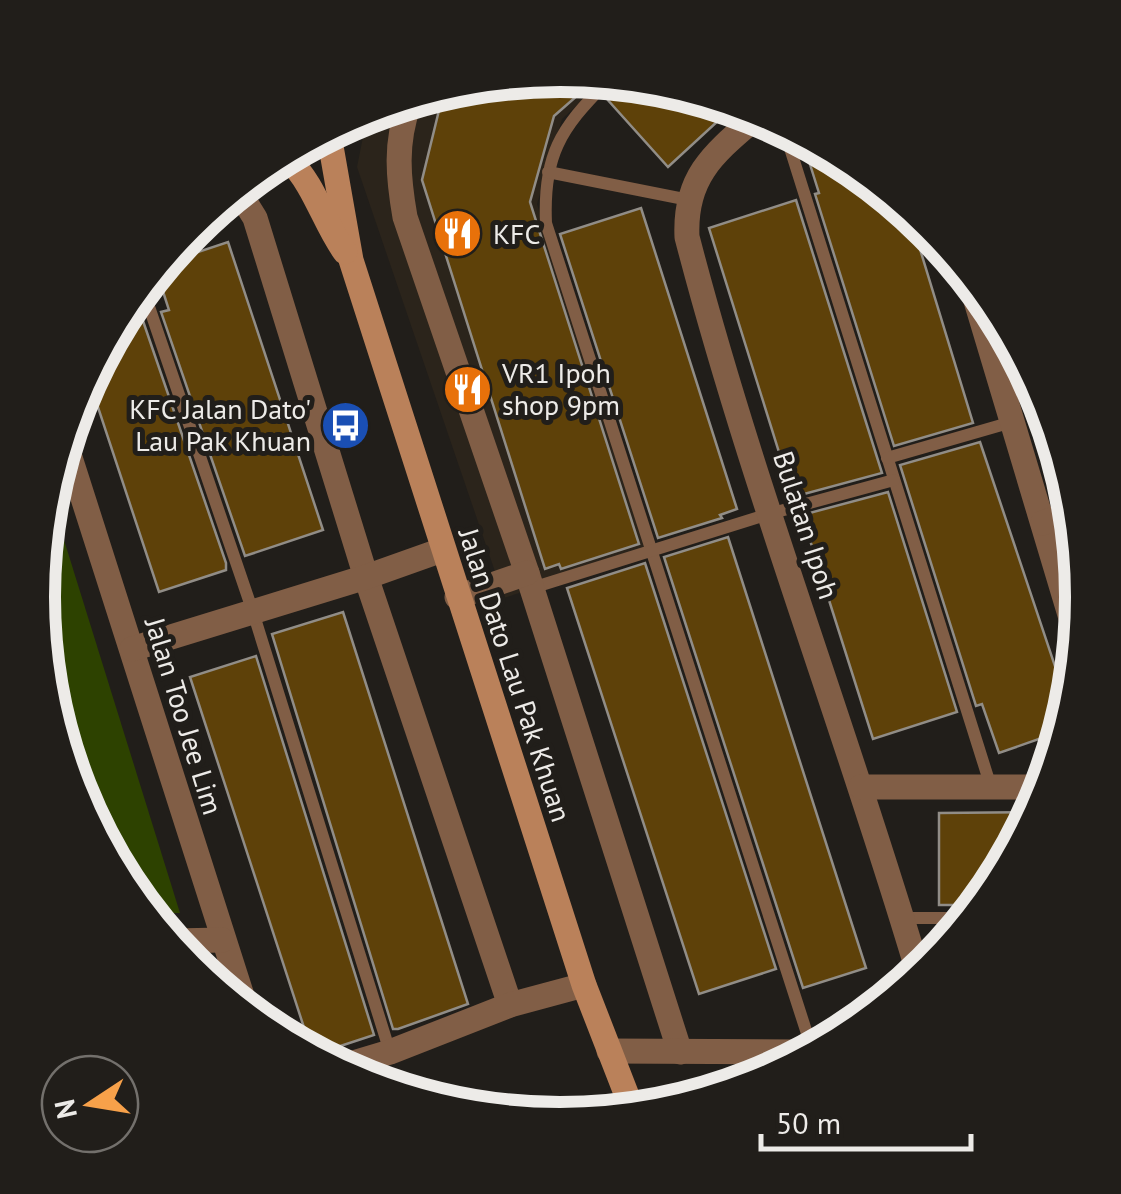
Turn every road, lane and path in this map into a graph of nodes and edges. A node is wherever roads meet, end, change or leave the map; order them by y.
1 (597, 93) edge
2 (405, 116) edge
3 (746, 127) edge
4 (331, 147) edge
5 (790, 147) edge
6 (296, 167) edge
7 (548, 172) junction
8 (689, 200) junction
9 (245, 202) edge
10 (351, 260) junction
11 (149, 303) edge
12 (980, 315) edge
13 (1012, 422) junction
14 (887, 458) junction
15 (72, 465) edge
16 (894, 480) junction
17 (769, 514) junction
18 (1055, 519) edge
19 (442, 550) junction
20 (650, 550) junction
21 (1065, 576) edge
22 (366, 577) junction
23 (529, 581) junction
24 (457, 597) junction
25 (254, 612) junction
26 (132, 649) junction
27 (862, 787) junction
28 (1029, 787) edge
29 (990, 788) junction
30 (902, 918) junction
31 (951, 918) edge
32 (222, 940) junction
33 (190, 941) edge
34 (914, 958) edge
35 (584, 985) junction
36 (238, 986) edge
37 (510, 1004) junction
38 (808, 1037) edge
39 (609, 1051) junction
40 (390, 1052) junction
41 (680, 1052) junction
42 (780, 1052) edge
43 (360, 1061) edge
44 (628, 1098) edge

1 - 7 lane
2 - 23 street
3 - 8 street
4 - 10 main road, Jalan Dato Lau Pak Khuan
5 - 14 lane
6 - 10 main road, Jalan Dato Lau Pak Khuan
7 - 8 lane
7 - 20 lane
8 - 17 street, Bulatan Ipoh
9 - 22 street
10 - 19 main road, Jalan Dato Lau Pak Khuan
11 - 25 lane
12 - 13 street
13 - 14 lane
13 - 18 street
14 - 16 lane
15 - 26 street, Jalan Too Jee Lim
16 - 17 lane
16 - 29 lane
17 - 20 lane
17 - 27 street, Bulatan Ipoh
18 - 21 street
19 - 22 street
19 - 24 main road, Jalan Dato Lau Pak Khuan
20 - 23 lane
20 - 38 lane
22 - 25 street
22 - 37 street
23 - 24 street
23 - 41 street
24 - 35 main road, Jalan Dato Lau Pak Khuan
25 - 26 street
25 - 40 lane
26 - 32 street, Jalan Too Jee Lim
27 - 29 street
27 - 30 street, Bulatan Ipoh
28 - 29 street
30 - 31 lane
30 - 34 street, Bulatan Ipoh
32 - 33 street
32 - 36 street, Jalan Too Jee Lim
35 - 37 street
35 - 39 main road, Jalan Dato Lau Pak Khuan
37 - 40 street
39 - 41 street
39 - 44 main road, Jalan Dato Lau Pak Khuan
40 - 43 street
41 - 42 street

